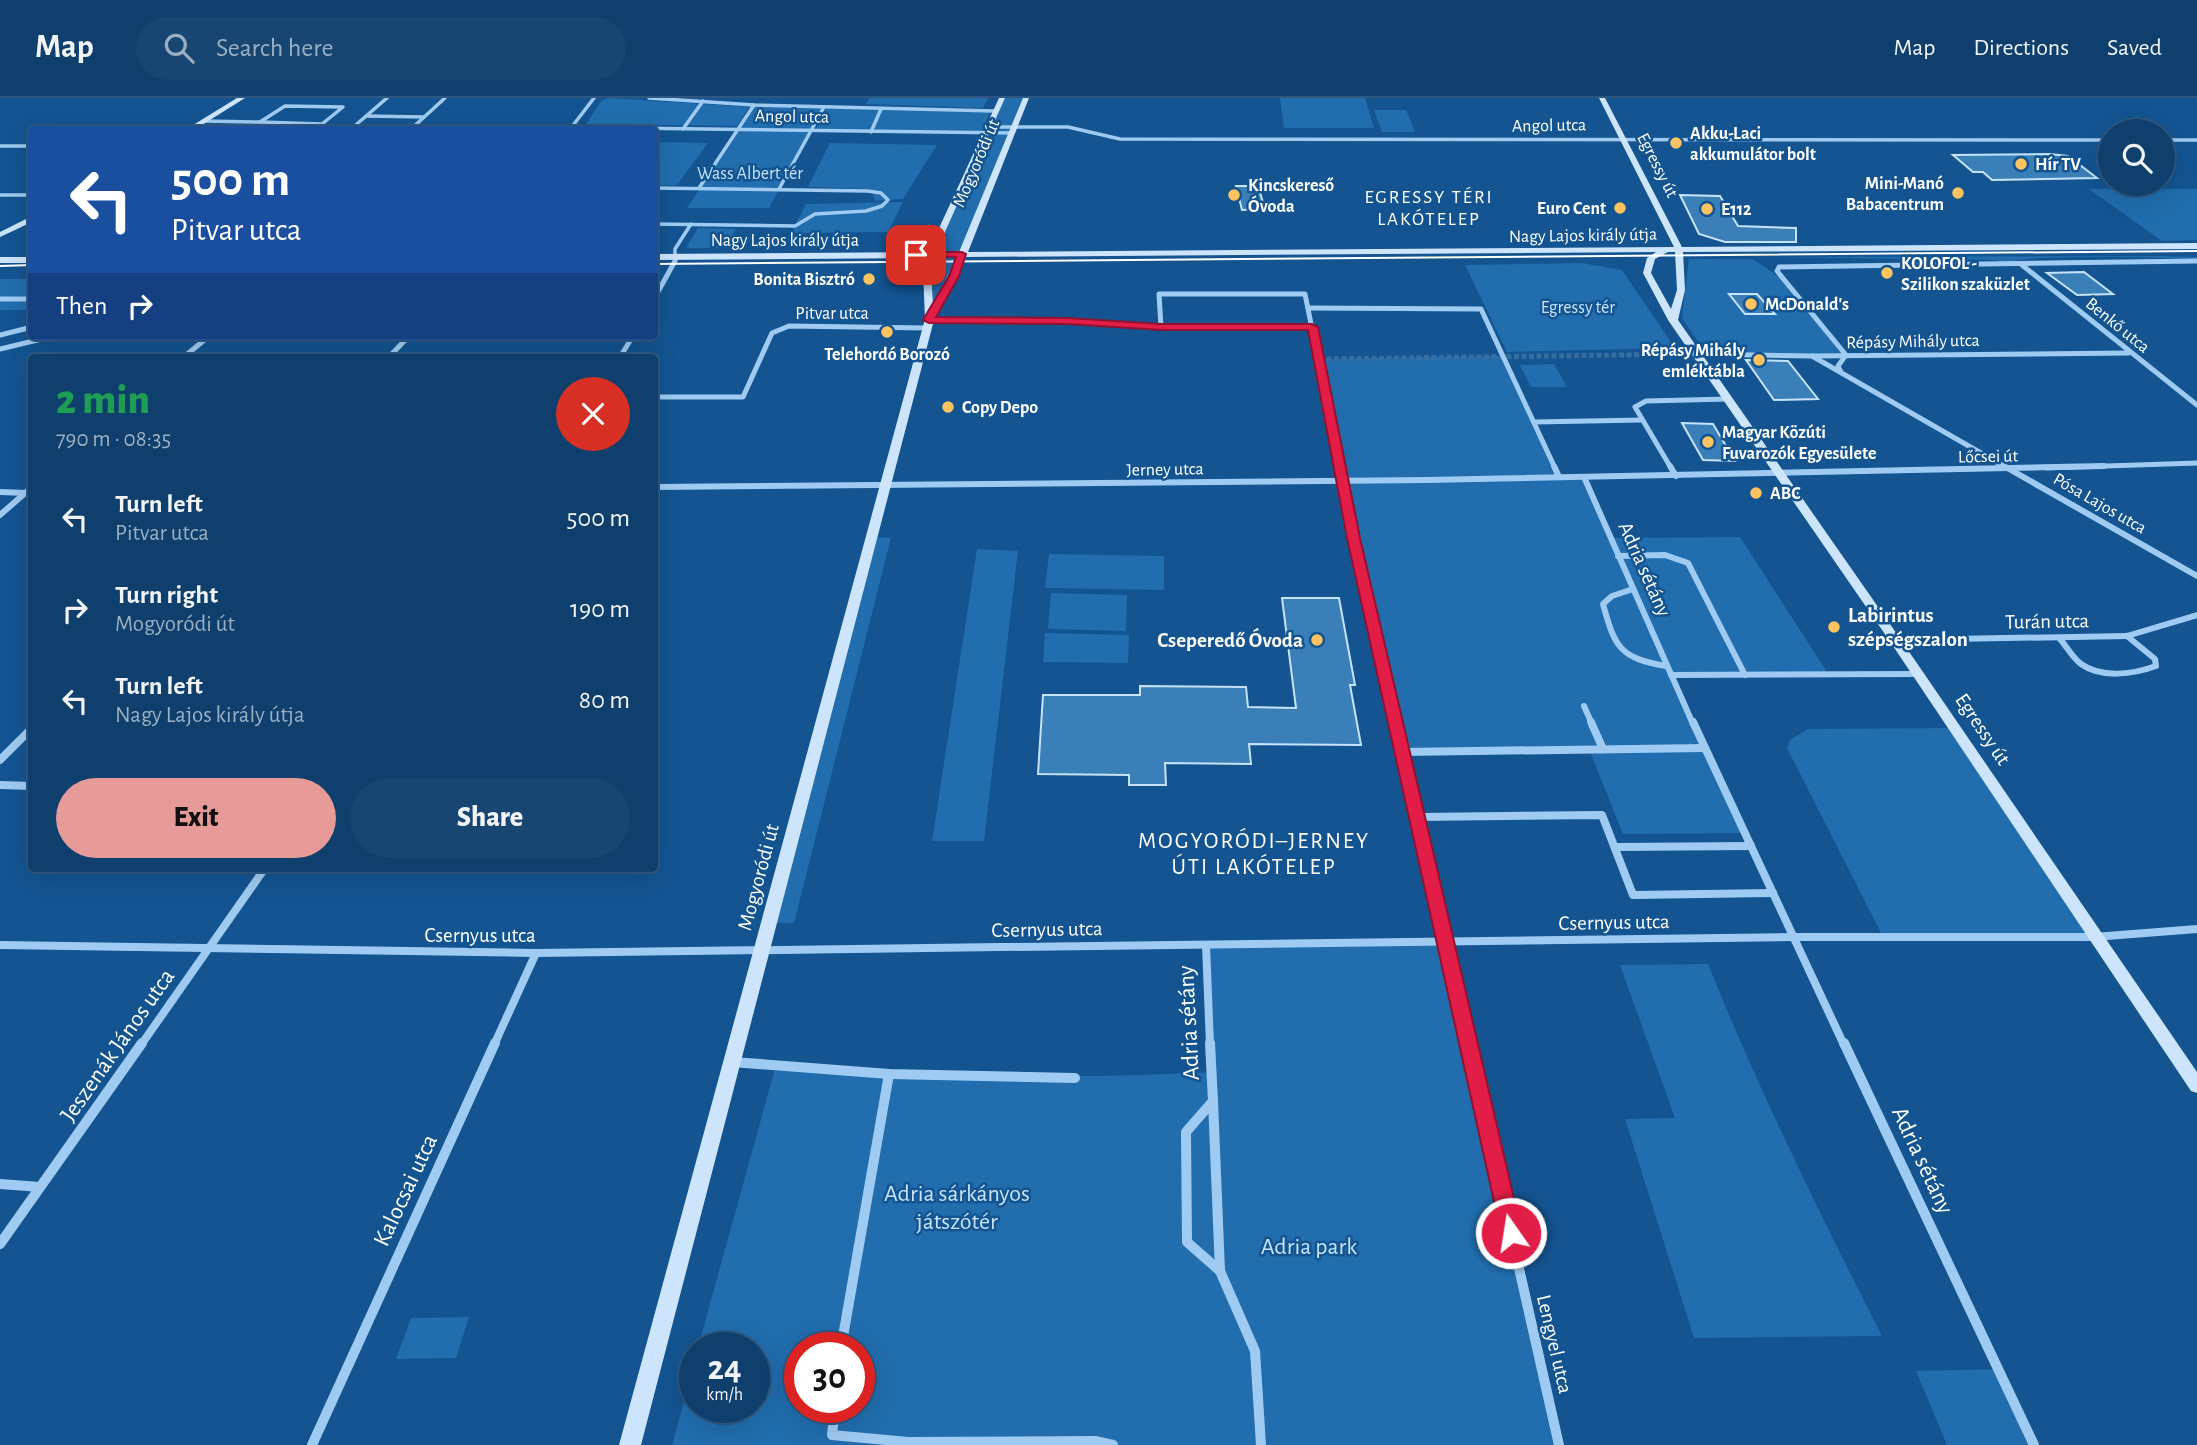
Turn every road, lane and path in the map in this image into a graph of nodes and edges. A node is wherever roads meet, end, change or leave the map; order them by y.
1 (242, 98) edge
2 (387, 98) edge
3 (445, 98) edge
4 (594, 98) edge
5 (649, 98) edge
6 (1002, 98) edge
7 (1026, 98) edge
8 (1602, 98) edge
9 (703, 101) junction
10 (754, 105) junction
11 (824, 107) junction
12 (881, 108) junction
13 (995, 111) junction
14 (366, 116) junction
15 (424, 117) junction
16 (203, 121) junction
17 (259, 122) junction
18 (322, 124) junction
19 (195, 126) edge
20 (320, 126) edge
21 (355, 126) edge
22 (414, 126) edge
23 (573, 126) edge
24 (658, 129) edge
25 (683, 129) junction
26 (737, 130) junction
27 (987, 130) junction
28 (1014, 130) junction
29 (811, 131) junction
30 (871, 132) junction
31 (1623, 138) junction
32 (2098, 140) edge
33 (2175, 140) edge
34 (2197, 140) edge
35 (0, 146) edge
36 (28, 146) edge
37 (658, 188) edge
38 (699, 188) junction
39 (779, 189) junction
40 (0, 195) edge
41 (28, 195) edge
42 (28, 220) edge
43 (658, 224) edge
44 (691, 224) junction
45 (0, 235) edge
46 (2197, 246) edge
47 (1679, 249) junction
48 (962, 254) junction
49 (931, 255) junction
50 (675, 256) junction
51 (658, 257) edge
52 (0, 260) edge
53 (28, 260) edge
54 (2197, 261) edge
55 (2022, 265) junction
56 (1655, 290) junction
57 (1681, 290) junction
58 (658, 292) edge
59 (0, 299) edge
60 (28, 299) edge
61 (1308, 308) junction
62 (1673, 320) junction
63 (928, 324) junction
64 (1161, 327) junction
65 (1312, 327) junction
66 (28, 328) edge
67 (0, 335) edge
68 (37, 340) edge
69 (204, 340) edge
70 (405, 340) edge
71 (0, 349) edge
72 (2129, 353) junction
73 (188, 354) edge
74 (392, 354) edge
75 (1697, 354) junction
76 (1846, 355) junction
77 (1812, 356) junction
78 (1841, 372) junction
79 (658, 397) edge
80 (1728, 400) junction
81 (2197, 405) edge
82 (1642, 420) junction
83 (1534, 422) junction
84 (2197, 463) edge
85 (2014, 469) junction
86 (1780, 475) junction
87 (1676, 476) junction
88 (1559, 477) junction
89 (1584, 477) junction
90 (1342, 481) junction
91 (885, 485) junction
92 (658, 487) edge
93 (0, 492) edge
94 (28, 493) edge
95 (0, 514) edge
96 (1618, 556) junction
97 (2197, 576) edge
98 (1633, 589) junction
99 (2197, 615) edge
100 (2127, 636) junction
101 (2060, 639) junction
102 (1895, 640) junction
103 (1666, 666) junction
104 (1918, 674) junction
105 (1671, 675) junction
106 (1745, 675) junction
107 (1584, 706) dead end
108 (28, 732) edge
109 (1704, 748) junction
110 (1603, 749) junction
111 (1402, 752) junction
112 (0, 760) edge
113 (0, 785) edge
114 (28, 786) edge
115 (1417, 817) junction
116 (1751, 846) junction
117 (1615, 848) junction
118 (262, 872) edge
119 (1773, 893) junction
120 (2197, 929) edge
121 (1794, 937) junction
122 (2094, 937) junction
123 (1445, 942) junction
124 (1206, 945) junction
125 (0, 946) edge
126 (207, 950) junction
127 (761, 951) junction
128 (536, 953) junction
129 (732, 1062) junction
130 (889, 1074) junction
131 (1075, 1078) dead end
132 (2197, 1086) edge
133 (1213, 1101) junction
134 (0, 1184) edge
135 (40, 1187) junction
136 (0, 1244) edge
137 (1220, 1271) junction
138 (844, 1332) edge
139 (831, 1440) edge
140 (908, 1443) edge
141 (312, 1445) edge
142 (629, 1445) edge
143 (1113, 1445) edge
144 (1261, 1445) edge
145 (1559, 1445) edge
146 (2034, 1445) edge

1 - 16 street
2 - 14 street
3 - 15 street
4 - 23 street
5 - 9 street
6 - 13 street, Mogyoródi út
7 - 28 street, Mogyoródi út
8 - 31 street, Egressy út
9 - 10 street
9 - 25 street
10 - 11 street
10 - 26 street
11 - 12 street
11 - 29 street
12 - 13 street
12 - 30 street
13 - 27 street, Mogyoródi út
14 - 15 street
14 - 21 street
15 - 22 street
16 - 17 street
16 - 19 street
17 - 18 street
17 - 18 street
18 - 20 street
24 - 25 street, Angol utca
25 - 26 street, Angol utca
26 - 29 street, Angol utca
26 - 38 street
27 - 28 street, Angol utca
27 - 30 street, Angol utca
27 - 49 street, Mogyoródi út
28 - 31 street, Angol utca
28 - 48 street, Mogyoródi út
29 - 30 street, Angol utca
29 - 39 street
31 - 32 street, Angol utca
31 - 47 street, Egressy út
33 - 34 street
35 - 36 street
37 - 38 street
38 - 39 street
39 - 44 street, Nagy Lajos király útja
40 - 41 street
42 - 45 street
43 - 44 street, Nagy Lajos király útja
44 - 50 street, Nagy Lajos király útja
46 - 47 street, Nagy Lajos király útja
47 - 48 street, Nagy Lajos király útja
47 - 56 street, Egressy út
47 - 57 street, Egressy út
48 - 49 street, Nagy Lajos király útja
48 - 63 street, Mogyoródi út
49 - 50 street, Nagy Lajos király útja
49 - 63 street, Mogyoródi út
50 - 51 street, Nagy Lajos király útja
50 - 58 street
52 - 53 street
54 - 55 street
55 - 72 street, Benkő utca
55 - 76 street
56 - 57 street
56 - 62 street, Egressy út
57 - 62 street, Egressy út
59 - 60 street
61 - 64 street
61 - 65 street, Lengyel utca
61 - 83 street
62 - 75 street, Egressy út
63 - 64 street, Pitvar utca
63 - 79 street, Pitvar utca
63 - 91 street, Mogyoródi út
64 - 65 street, Pitvar utca
65 - 90 street, Lengyel utca
66 - 67 street
68 - 71 street
69 - 73 street
70 - 74 street
72 - 76 street, Répásy Mihály utca
72 - 81 street, Benkő utca
75 - 77 street, Répásy Mihály utca
75 - 80 street, Egressy út
76 - 77 street, Répásy Mihály utca
76 - 78 street
77 - 78 street, Pósa Lajos utca
78 - 85 street, Pósa Lajos utca
80 - 82 street
80 - 86 street, Egressy út
82 - 83 street
82 - 87 street
83 - 88 street
84 - 85 street, Lőcsei út
85 - 86 street, Lőcsei út
85 - 97 street, Pósa Lajos utca
86 - 87 street, Jerney utca
86 - 102 street, Egressy út
87 - 89 street, Jerney utca
88 - 89 street, Jerney utca
88 - 90 street, Jerney utca
89 - 96 street, Adria sétány
90 - 91 street, Jerney utca
90 - 111 street, Lengyel utca
91 - 92 street, Jerney utca
91 - 127 street, Mogyoródi út
93 - 94 street
94 - 95 street
96 - 98 street, Adria sétány
96 - 106 street
98 - 103 street, Adria sétány
98 - 103 street
99 - 100 street, Turán utca
100 - 101 street, Turán utca
100 - 101 street
101 - 102 street, Turán utca
102 - 104 street, Egressy út
103 - 105 street, Adria sétány
104 - 106 street
104 - 122 street, Egressy út
105 - 106 street
105 - 109 street, Adria sétány
107 - 110 street
108 - 112 street
109 - 110 street
109 - 116 street, Adria sétány
110 - 111 street
111 - 115 street, Lengyel utca
113 - 114 street
115 - 117 street
115 - 123 street, Lengyel utca
116 - 117 street
116 - 119 street, Adria sétány
117 - 119 street
118 - 126 street, Jeszenák János utca
119 - 121 street, Adria sétány
120 - 122 street, Csernyus utca
121 - 122 street, Csernyus utca
121 - 123 street, Csernyus utca
121 - 146 street, Adria sétány
122 - 132 street, Egressy út
123 - 124 street, Csernyus utca
123 - 145 street, Lengyel utca
124 - 127 street, Csernyus utca
124 - 133 street, Adria sétány
125 - 126 street, Csernyus utca
126 - 128 street, Csernyus utca
126 - 135 street, Jeszenák János utca
127 - 128 street, Csernyus utca
127 - 129 street, Mogyoródi út
128 - 141 street, Kalocsai utca
129 - 130 street
129 - 142 street, Mogyoródi út
130 - 131 street
130 - 138 street
133 - 137 street
133 - 137 street, Adria sétány
134 - 135 street
135 - 136 street, Jeszenák János utca
137 - 144 street, Adria sétány
139 - 140 street
140 - 143 street

